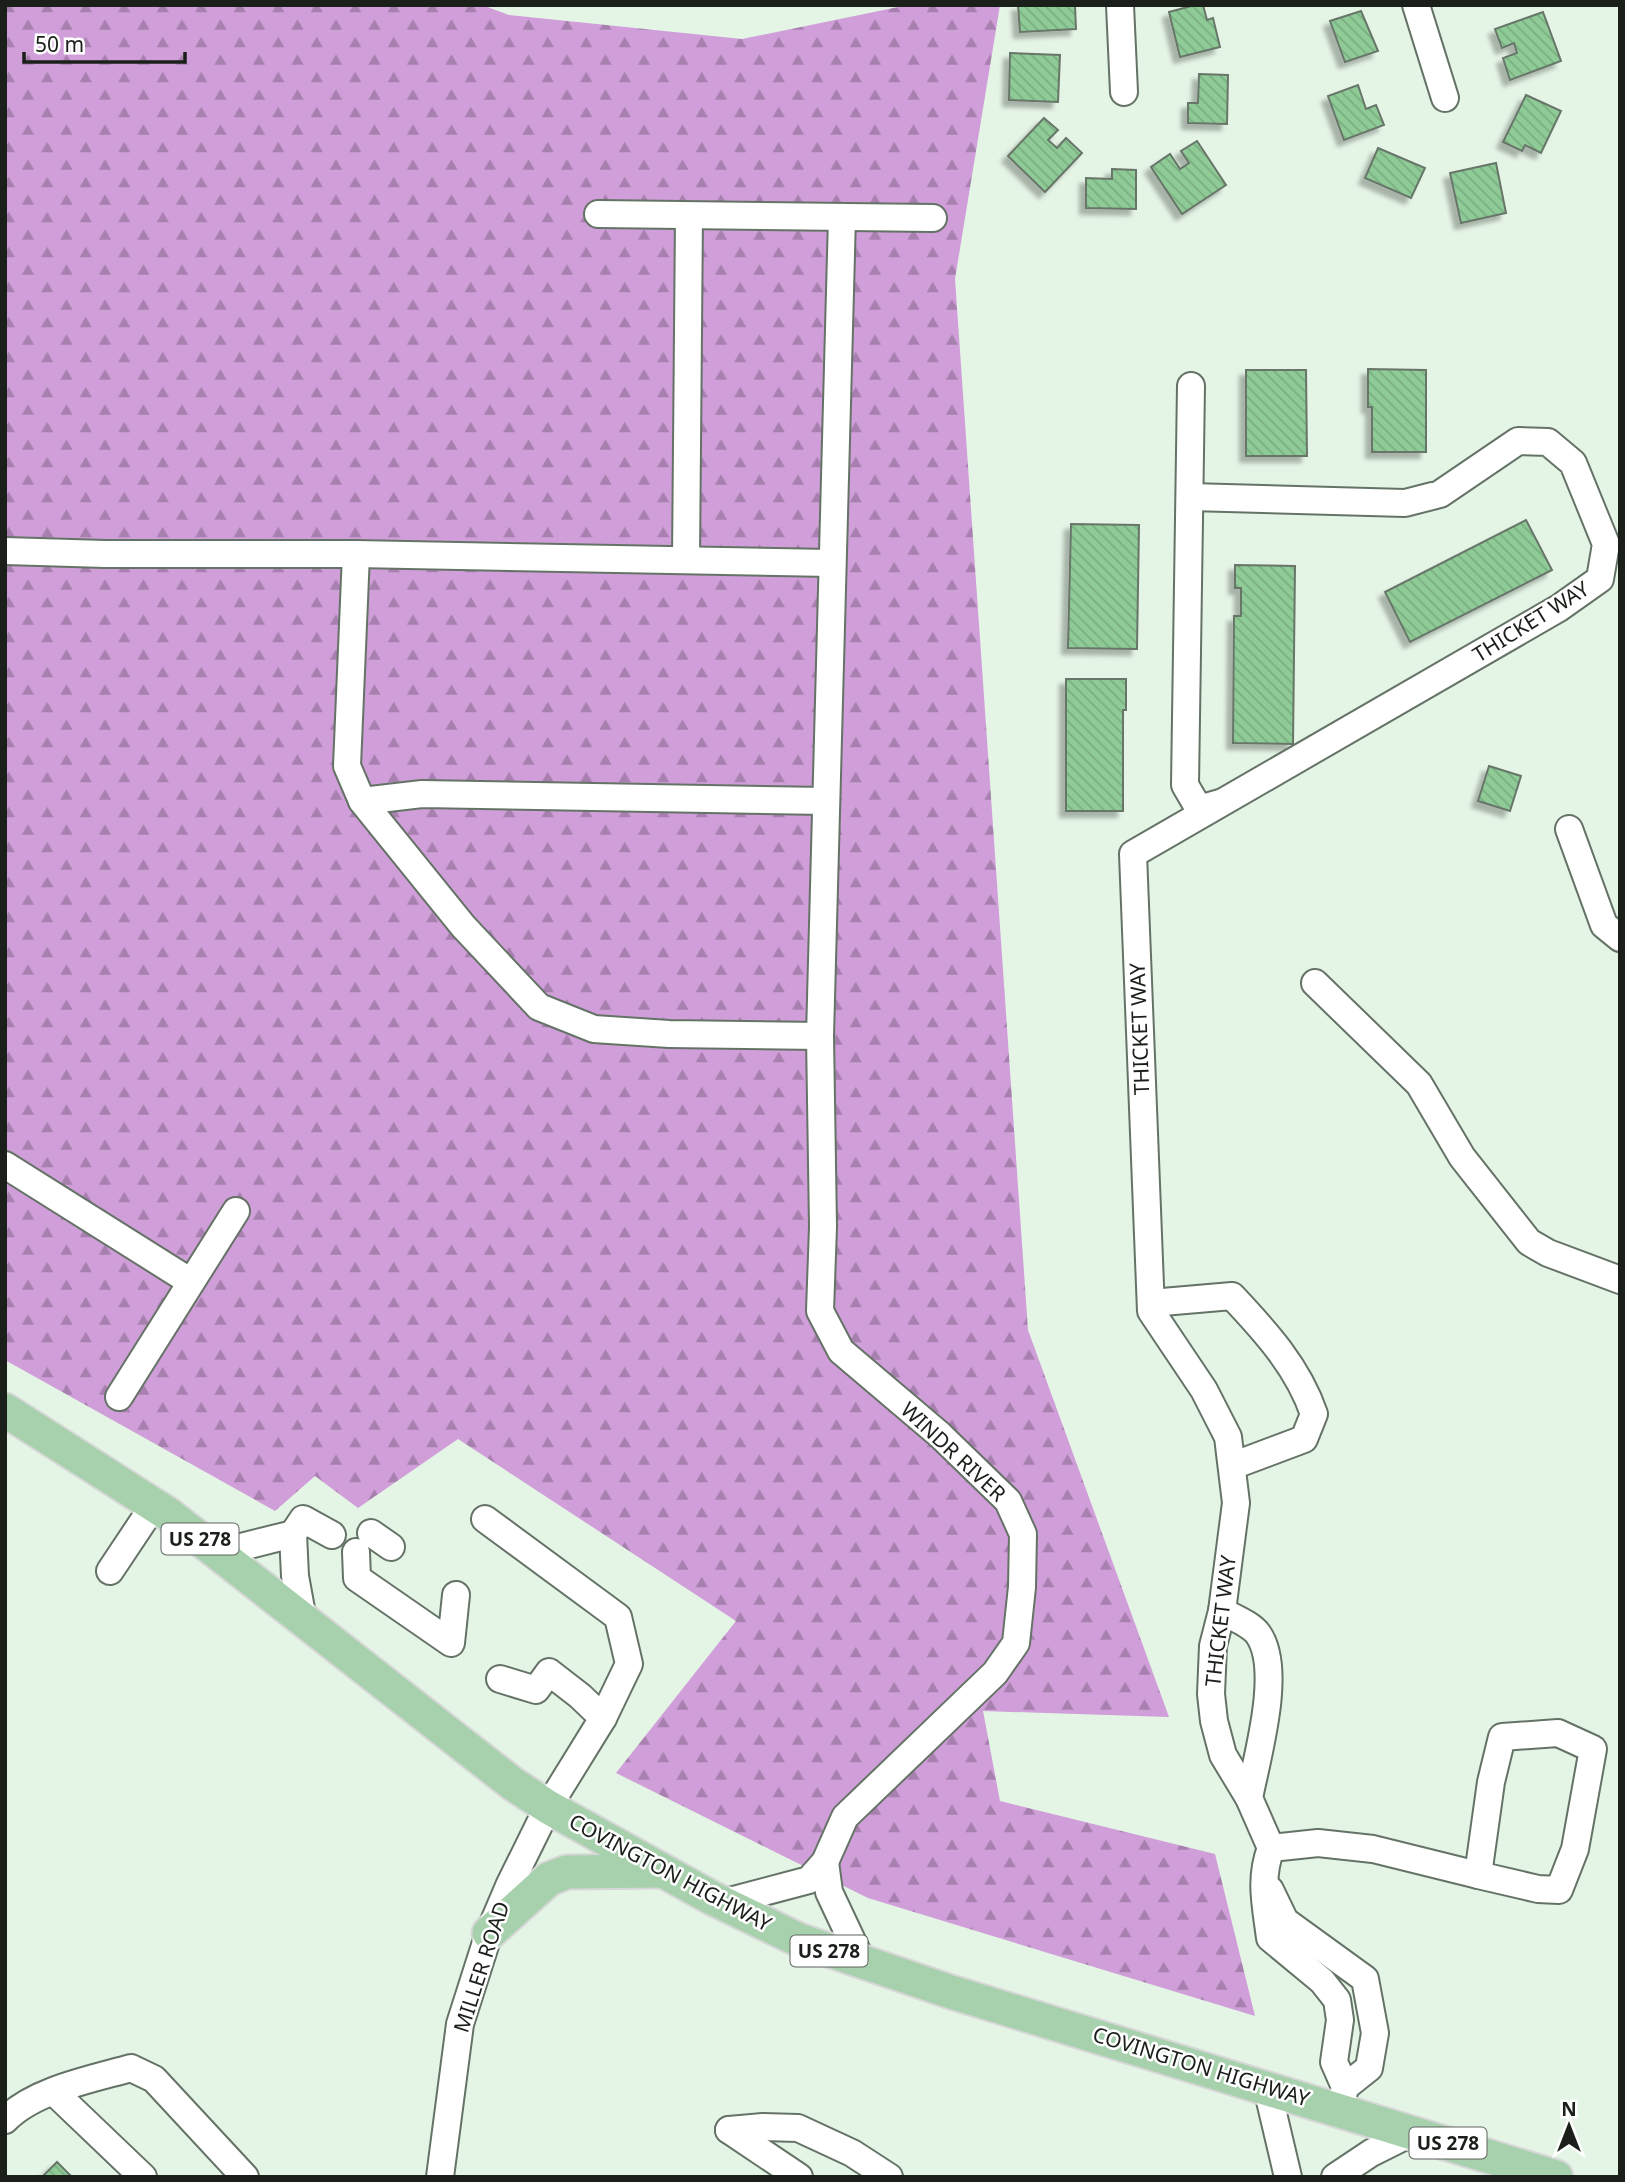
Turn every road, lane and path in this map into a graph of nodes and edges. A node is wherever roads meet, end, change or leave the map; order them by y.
1 (1120, 5) edge
2 (1416, 5) edge
3 (1124, 92) dead end
4 (1445, 98) dead end
5 (598, 214) dead end
6 (689, 216) junction
7 (842, 217) junction
8 (933, 218) dead end
9 (1191, 386) dead end
10 (1190, 498) junction
11 (5, 551) edge
12 (356, 554) junction
13 (686, 561) junction
14 (831, 563) junction
15 (362, 801) junction
16 (826, 802) junction
17 (1220, 803) junction
18 (1569, 829) dead end
19 (1620, 938) edge
20 (1315, 983) dead end
21 (820, 1036) junction
22 (5, 1165) edge
23 (236, 1211) dead end
24 (1620, 1280) edge
25 (191, 1282) junction
26 (1151, 1303) junction
27 (119, 1397) dead end
28 (5, 1410) edge
29 (1232, 1466) junction
30 (154, 1505) junction
31 (485, 1519) dead end
32 (293, 1534) junction
33 (332, 1535) dead end
34 (373, 1544) dead end
35 (217, 1553) junction
36 (110, 1571) dead end
37 (456, 1595) dead end
38 (1222, 1611) junction
39 (303, 1620) junction
40 (500, 1679) dead end
41 (603, 1718) junction
42 (1249, 1798) junction
43 (548, 1807) junction
44 (1271, 1848) junction
45 (825, 1862) junction
46 (663, 1871) junction
47 (1478, 1875) junction
48 (1263, 1877) junction
49 (722, 1903) junction
50 (489, 1933) junction
51 (862, 1962) junction
52 (1267, 2088) junction
53 (54, 2092) junction
54 (1343, 2099) junction
55 (5, 2120) edge
56 (1413, 2132) junction
57 (143, 2177) edge
58 (245, 2177) edge
59 (440, 2177) edge
60 (800, 2177) edge
61 (889, 2177) edge
62 (1288, 2177) edge
63 (1335, 2177) edge
64 (1556, 2177) edge

1 - 3 street
2 - 4 street
5 - 6 street
6 - 7 street
6 - 13 street
7 - 8 street
7 - 14 street, WINDR RIVER
9 - 10 street
10 - 17 street
10 - 17 street, THICKET WAY
11 - 12 street
12 - 13 street
12 - 15 street
13 - 14 street
14 - 16 street, WINDR RIVER
15 - 16 street
15 - 21 street
16 - 21 street, WINDR RIVER
17 - 26 street, THICKET WAY
18 - 19 street
20 - 24 street
21 - 45 street, WINDR RIVER
22 - 25 street
23 - 25 street
25 - 27 street
26 - 29 street, THICKET WAY
26 - 29 street
28 - 30 main road, COVINGTON HIGHWAY / US 278
29 - 38 street, THICKET WAY
30 - 35 main road, COVINGTON HIGHWAY / US 278
30 - 36 street
31 - 41 street, MILLER ROAD
32 - 33 street
32 - 35 street
32 - 39 street
34 - 37 street
35 - 39 main road, COVINGTON HIGHWAY / US 278
38 - 42 street, THICKET WAY
38 - 42 street
39 - 43 main road, COVINGTON HIGHWAY / US 278
40 - 41 street
41 - 43 street, MILLER ROAD
42 - 44 street, THICKET WAY
43 - 46 main road, COVINGTON HIGHWAY / US 278
43 - 50 street, MILLER ROAD
44 - 47 street
44 - 48 street
45 - 49 street
45 - 51 street
46 - 49 main road, COVINGTON HIGHWAY / US 278
46 - 50 main road
47 - 47 street
48 - 54 street
48 - 54 street
49 - 51 main road, COVINGTON HIGHWAY / US 278
50 - 59 street, MILLER ROAD
51 - 52 main road, COVINGTON HIGHWAY / US 278
52 - 54 main road, COVINGTON HIGHWAY / US 278
52 - 62 street
53 - 55 street
53 - 57 street
53 - 58 street
54 - 56 main road, COVINGTON HIGHWAY / US 278
56 - 63 street
56 - 64 main road, COVINGTON HIGHWAY / US 278
60 - 61 street

